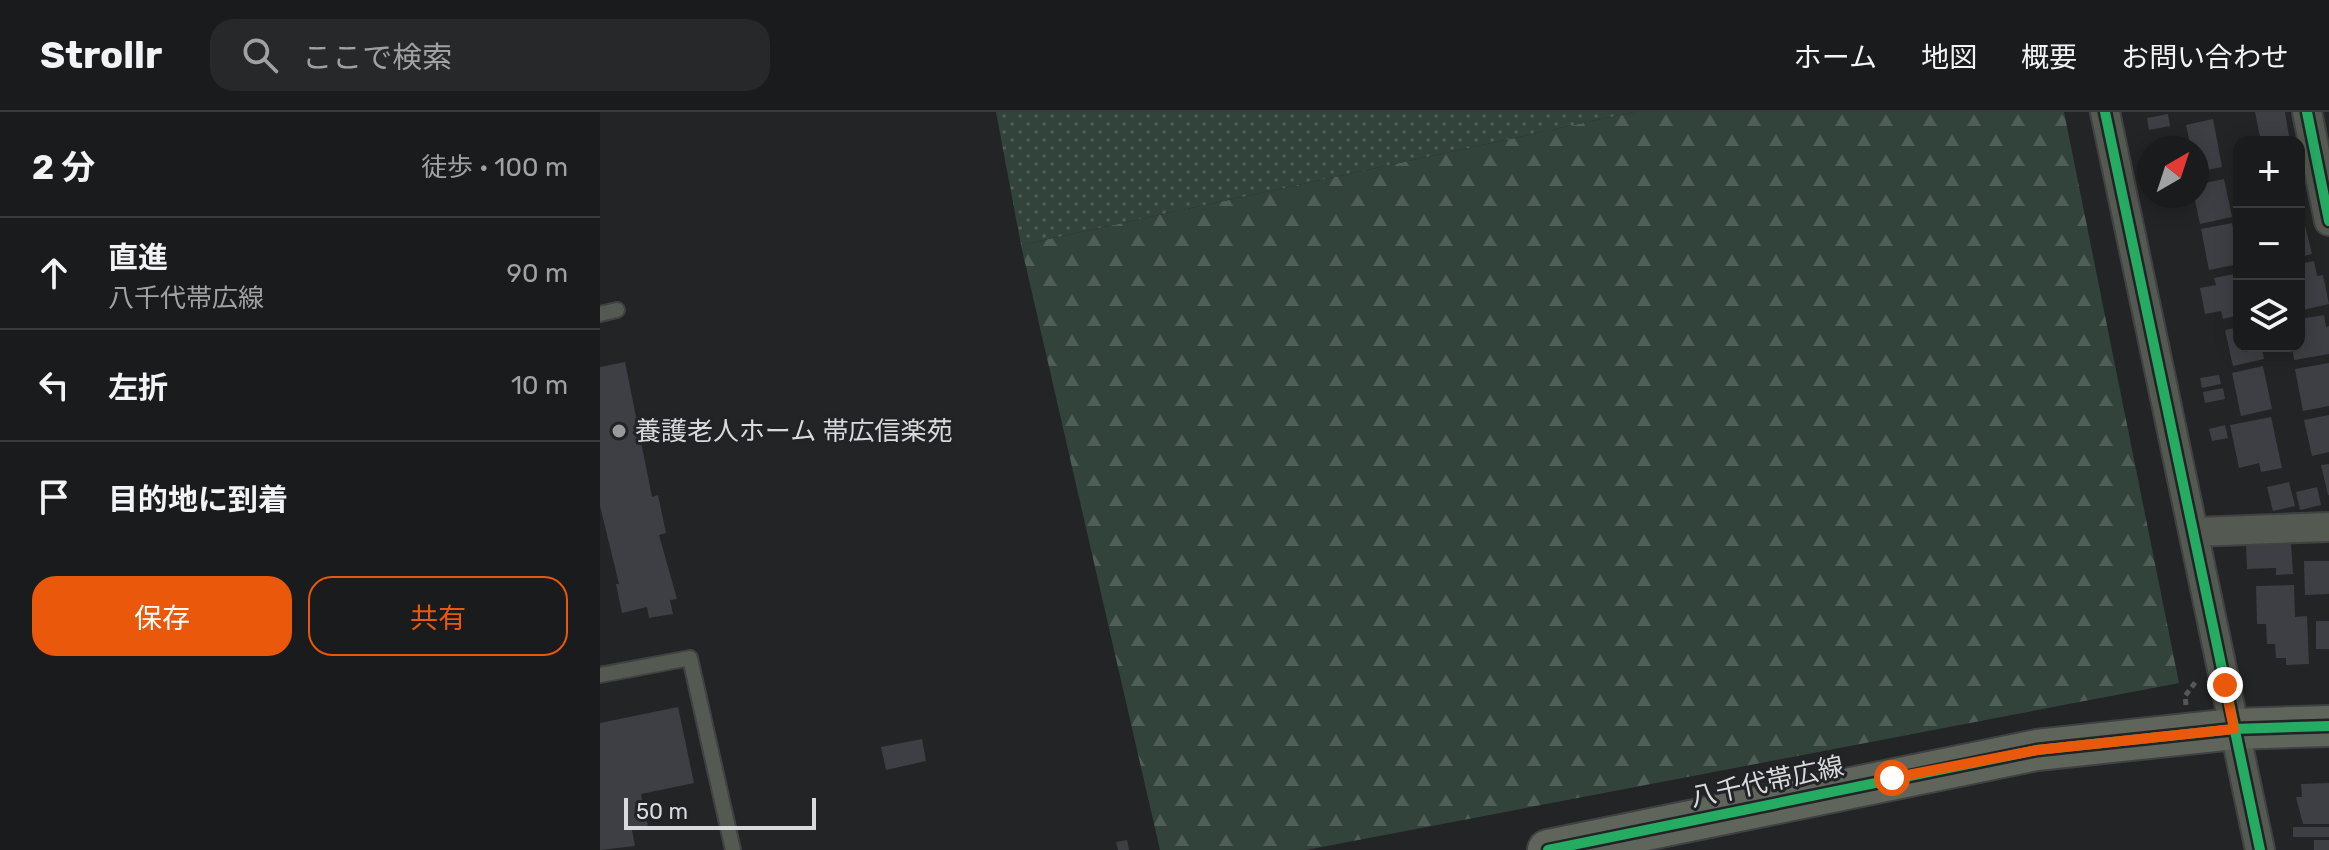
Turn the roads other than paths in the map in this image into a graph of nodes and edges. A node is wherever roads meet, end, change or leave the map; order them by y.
1 (2105, 112) edge
2 (2315, 115) edge
3 (2329, 221) edge
4 (617, 310) dead end
5 (600, 314) edge
6 (2329, 527) edge
7 (2195, 532) junction
8 (600, 675) edge
9 (2329, 726) edge
10 (2234, 729) junction
11 (733, 850) edge
12 (1548, 850) edge
13 (2260, 850) edge

1 - 7 street
2 - 3 street
4 - 5 lane
6 - 7 street
7 - 10 street
8 - 11 lane
9 - 10 main road, 八千代帯広線
10 - 12 main road, 八千代帯広線
10 - 13 street

